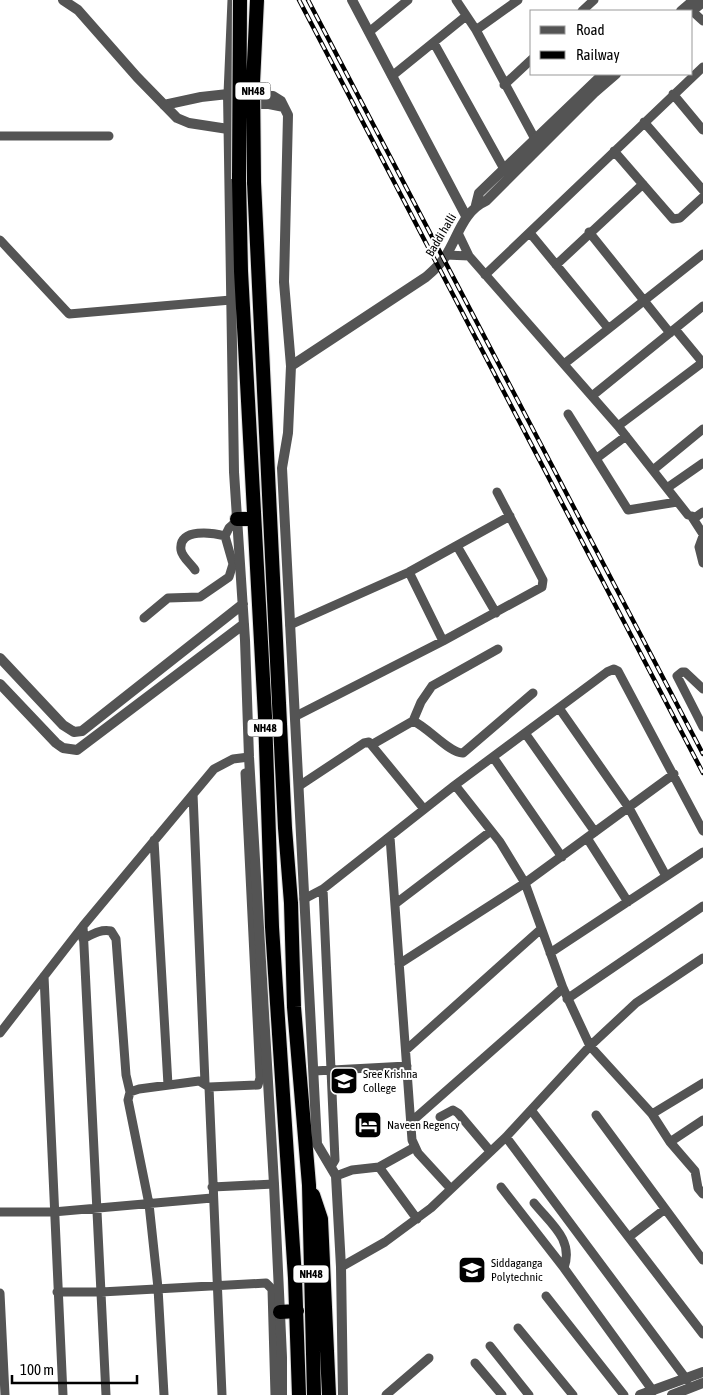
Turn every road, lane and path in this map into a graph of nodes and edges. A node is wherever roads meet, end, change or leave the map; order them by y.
1 (62, 0) edge
2 (232, 0) edge
3 (240, 0) edge
4 (257, 0) edge
5 (352, 0) edge
6 (408, 0) edge
7 (456, 0) edge
8 (518, 0) edge
9 (594, 0) edge
10 (694, 0) edge
11 (703, 2) edge
12 (77, 5) edge
13 (583, 10) edge
14 (682, 10) edge
15 (693, 10) edge
16 (693, 12) edge
17 (466, 16) junction
18 (703, 21) edge
19 (476, 30) junction
20 (369, 32) junction
21 (434, 43) junction
22 (530, 61) edge
23 (703, 67) edge
24 (603, 75) edge
25 (615, 75) edge
26 (392, 76) junction
27 (504, 85) junction
28 (673, 94) junction
29 (228, 99) junction
30 (164, 104) junction
31 (644, 122) junction
32 (228, 130) junction
33 (703, 130) edge
34 (0, 136) edge
35 (109, 136) dead end
36 (535, 139) junction
37 (614, 151) junction
38 (504, 169) junction
39 (642, 184) junction
40 (703, 190) edge
41 (703, 197) edge
42 (476, 205) junction
43 (466, 216) junction
44 (589, 232) junction
45 (458, 233) junction
46 (530, 234) junction
47 (0, 240) edge
48 (703, 254) edge
49 (446, 255) junction
50 (469, 256) junction
51 (556, 265) junction
52 (485, 275) junction
53 (643, 299) junction
54 (230, 300) junction
55 (703, 306) edge
56 (608, 328) junction
57 (673, 331) junction
58 (703, 362) edge
59 (564, 364) junction
60 (291, 366) junction
61 (592, 396) junction
62 (568, 414) dead end
63 (618, 426) junction
64 (703, 429) edge
65 (626, 436) junction
66 (597, 458) junction
67 (703, 463) edge
68 (652, 470) junction
69 (667, 488) junction
70 (497, 492) dead end
71 (678, 502) junction
72 (703, 512) edge
73 (510, 516) junction
74 (692, 517) junction
75 (254, 519) junction
76 (237, 520) junction
77 (703, 535) edge
78 (225, 536) junction
79 (458, 546) junction
80 (703, 563) edge
81 (195, 570) dead end
82 (408, 572) junction
83 (243, 604) junction
84 (496, 612) junction
85 (144, 618) dead end
86 (244, 624) junction
87 (290, 625) junction
88 (443, 641) junction
89 (498, 649) dead end
90 (0, 658) edge
91 (0, 684) edge
92 (703, 689) edge
93 (533, 693) dead end
94 (559, 708) junction
95 (296, 716) junction
96 (413, 721) junction
97 (703, 727) edge
98 (525, 732) junction
99 (372, 744) junction
100 (249, 757) junction
101 (493, 757) junction
102 (245, 772) dead end
103 (674, 774) junction
104 (455, 784) junction
105 (299, 786) junction
106 (193, 794) junction
107 (629, 808) junction
108 (424, 810) junction
109 (491, 831) junction
110 (703, 831) edge
111 (591, 835) junction
112 (390, 837) junction
113 (154, 840) junction
114 (703, 852) edge
115 (562, 857) junction
116 (666, 876) junction
117 (525, 883) junction
118 (323, 890) junction
119 (264, 898) junction
120 (304, 899) junction
121 (628, 902) junction
122 (395, 904) junction
123 (703, 906) edge
124 (83, 926) junction
125 (541, 929) junction
126 (84, 939) junction
127 (550, 953) junction
128 (703, 958) edge
129 (399, 964) junction
130 (44, 976) junction
131 (563, 988) junction
132 (568, 998) junction
133 (0, 1033) edge
134 (590, 1046) junction
135 (406, 1050) junction
136 (407, 1066) junction
137 (332, 1070) junction
138 (314, 1072) junction
139 (703, 1083) edge
140 (207, 1085) junction
141 (168, 1086) junction
142 (130, 1092) junction
143 (531, 1110) junction
144 (652, 1114) junction
145 (596, 1115) dead end
146 (440, 1117) dead end
147 (703, 1120) edge
148 (411, 1122) junction
149 (506, 1137) junction
150 (670, 1142) junction
151 (415, 1147) junction
152 (490, 1152) junction
153 (332, 1165) junction
154 (379, 1167) junction
155 (699, 1168) edge
156 (336, 1176) junction
157 (274, 1184) junction
158 (309, 1185) junction
159 (502, 1186) dead end
160 (212, 1187) junction
161 (451, 1189) junction
162 (703, 1194) edge
163 (212, 1198) junction
164 (534, 1203) dead end
165 (149, 1204) junction
166 (97, 1208) junction
167 (665, 1209) junction
168 (0, 1212) edge
169 (53, 1212) junction
170 (417, 1219) junction
171 (629, 1237) junction
172 (703, 1260) edge
173 (341, 1267) junction
174 (564, 1268) junction
175 (218, 1286) junction
176 (158, 1288) junction
177 (57, 1292) junction
178 (101, 1292) junction
179 (0, 1293) edge
180 (546, 1296) dead end
181 (297, 1311) junction
182 (280, 1312) junction
183 (518, 1328) dead end
184 (703, 1334) edge
185 (490, 1346) dead end
186 (429, 1358) dead end
187 (475, 1363) dead end
188 (703, 1372) edge
189 (688, 1380) junction
190 (703, 1383) edge
191 (653, 1391) junction
192 (5, 1395) edge
193 (63, 1395) edge
194 (106, 1395) edge
195 (164, 1395) edge
196 (222, 1395) edge
197 (275, 1395) edge
198 (282, 1395) edge
199 (298, 1395) edge
200 (314, 1395) edge
201 (329, 1395) edge
202 (343, 1395) edge
203 (386, 1395) edge
204 (502, 1395) edge
205 (529, 1395) edge
206 (573, 1395) edge
207 (624, 1395) edge
208 (640, 1395) edge
209 (672, 1395) edge

1 - 12 street
2 - 29 street
3 - 75 highway, NH48, bridge
4 - 158 highway, NH48, bridge
5 - 20 street
6 - 20 street
7 - 17 street
8 - 19 street
9 - 13 street
10 - 14 street
11 - 15 street
12 - 30 street
16 - 18 street
17 - 19 street
17 - 21 street
19 - 27 street
20 - 26 street
21 - 26 street
21 - 38 street
22 - 27 street
23 - 28 street
24 - 36 street
25 - 42 street, Baddi halli
26 - 43 street
27 - 36 street
28 - 31 street
28 - 33 street
29 - 30 street
29 - 32 street
29 - 60 street
30 - 32 street
31 - 37 street
31 - 40 street
32 - 54 street
34 - 35 street
36 - 38 street
37 - 39 street
37 - 46 street
38 - 42 street
39 - 41 street
39 - 44 street
42 - 43 street, Baddi halli
43 - 45 street, Baddi halli
44 - 51 street
44 - 53 street
45 - 49 street, Baddi halli
45 - 50 street
46 - 51 street
46 - 52 street
47 - 54 street
48 - 53 street
49 - 50 street
49 - 60 street, Baddi halli
50 - 52 street
51 - 56 street
52 - 59 street
53 - 56 street
53 - 57 street
54 - 76 street
55 - 57 street
56 - 59 street
57 - 58 street
57 - 61 street
58 - 63 street
59 - 61 street
60 - 87 street
61 - 63 street
62 - 66 street
63 - 65 street
64 - 68 street
65 - 66 street
65 - 68 street
66 - 71 street
67 - 69 street
68 - 69 street
69 - 71 street
70 - 73 street
71 - 74 street
72 - 74 street
73 - 79 street
73 - 84 street
74 - 77 street
75 - 76 highway
75 - 119 highway, NH48
76 - 78 street
76 - 83 street
77 - 80 street
78 - 81 street
78 - 85 street
79 - 82 street
79 - 84 street
82 - 87 street
82 - 88 street
83 - 86 street
83 - 90 street
84 - 88 street
86 - 91 street
86 - 100 street
87 - 95 street
88 - 95 street
89 - 96 street
92 - 97 street
93 - 96 street
94 - 98 street
94 - 103 street
94 - 107 street
95 - 105 street
96 - 99 street
98 - 101 street
98 - 111 street
99 - 105 street
99 - 108 street
100 - 106 street
100 - 119 street
101 - 104 street
101 - 115 street
102 - 140 street
103 - 107 street
103 - 110 street
104 - 108 street
104 - 109 street
105 - 120 street
106 - 113 street
106 - 140 street
107 - 111 street
107 - 116 street
108 - 112 street
109 - 117 street
109 - 122 street
111 - 115 street
111 - 121 street
112 - 118 street
112 - 122 street
113 - 124 street
113 - 141 street
114 - 116 street
115 - 117 street
116 - 121 street
117 - 125 street
117 - 129 street
118 - 120 street
118 - 137 street
119 - 157 street
119 - 181 highway, NH48
120 - 138 street
121 - 127 street
122 - 129 street
123 - 132 street
124 - 126 street
124 - 130 street
125 - 127 street
125 - 135 street
126 - 142 street
126 - 166 street
127 - 131 street
128 - 134 street
129 - 135 street
130 - 133 street
130 - 169 street
131 - 132 street
131 - 148 street
132 - 134 street
134 - 143 street
134 - 144 street
135 - 136 street
136 - 137 street
136 - 148 street
137 - 138 street
137 - 153 street
138 - 153 street
139 - 144 street
140 - 141 street
140 - 160 street
141 - 142 street
142 - 165 street
143 - 149 street
143 - 171 street
144 - 150 street
145 - 167 street
146 - 152 street
147 - 150 street
148 - 151 street
149 - 152 street
149 - 189 street
150 - 155 street
151 - 154 street
151 - 161 street
152 - 161 street
153 - 156 street
154 - 156 street
154 - 170 street
155 - 162 street
156 - 173 street
157 - 160 street
157 - 182 street
158 - 200 highway, NH48
158 - 201 highway
159 - 174 street
160 - 163 street
161 - 170 street
163 - 165 street
163 - 175 street
164 - 174 street
165 - 166 street
165 - 176 street
166 - 169 street
166 - 178 street
167 - 171 street
167 - 172 street
168 - 169 street
169 - 177 street
170 - 173 street
171 - 184 street
173 - 202 street
174 - 191 street
175 - 176 street
175 - 196 street
175 - 197 street
176 - 178 street
176 - 195 street
177 - 178 street
177 - 193 street
178 - 194 street
179 - 192 street
180 - 207 street
181 - 182 highway
181 - 199 highway, NH48
182 - 198 street
183 - 206 street
185 - 205 street
186 - 203 street
187 - 204 street
188 - 189 street
189 - 191 street
190 - 209 street
191 - 208 street

